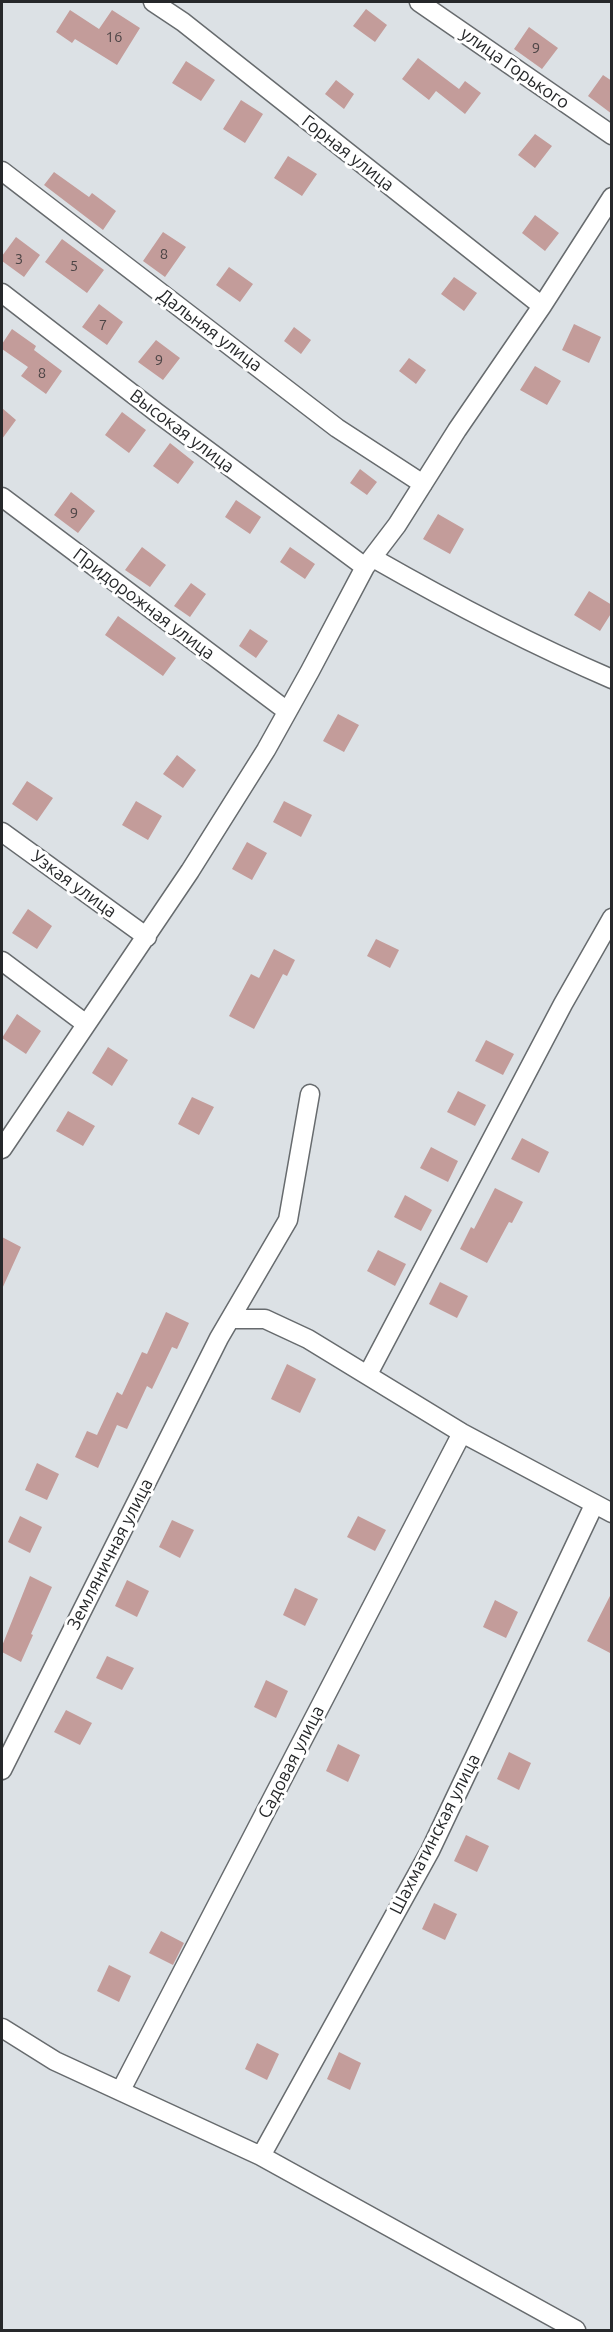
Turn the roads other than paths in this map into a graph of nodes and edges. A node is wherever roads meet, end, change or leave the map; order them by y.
1 (153, 2) edge
2 (419, 2) edge
3 (612, 135) edge
4 (2, 171) edge
5 (612, 197) edge
6 (2, 293) edge
7 (542, 306) junction
8 (423, 484) junction
9 (2, 497) edge
10 (369, 562) junction
11 (612, 679) edge
12 (287, 711) junction
13 (2, 832) edge
14 (612, 918) edge
15 (147, 937) junction
16 (2, 961) edge
17 (86, 1024) junction
18 (310, 1094) dead end
19 (2, 1149) edge
20 (231, 1319) junction
21 (368, 1374) junction
22 (462, 1433) junction
23 (594, 1505) junction
24 (612, 1513) edge
25 (2, 1770) edge
26 (2, 2028) edge
27 (121, 2090) junction
28 (261, 2156) junction
29 (576, 2331) edge

1 - 7 street, Горная улица
2 - 3 street, улица Горького
4 - 8 street, Дальняя улица
5 - 7 street
6 - 10 street, Высокая улица
7 - 8 street
8 - 10 street
9 - 12 street, Придорожная улица
10 - 11 street, Высокая улица
10 - 12 street
12 - 15 street
13 - 15 street, Узкая улица
14 - 21 street
15 - 17 street
16 - 17 street
17 - 19 street
18 - 20 street, Земляничная улица
20 - 21 street
20 - 25 street, Земляничная улица
21 - 22 street
22 - 23 street
22 - 27 street, Садовая улица
23 - 24 street
23 - 28 street, Шахматинская улица
26 - 27 street
27 - 28 street
28 - 29 street

